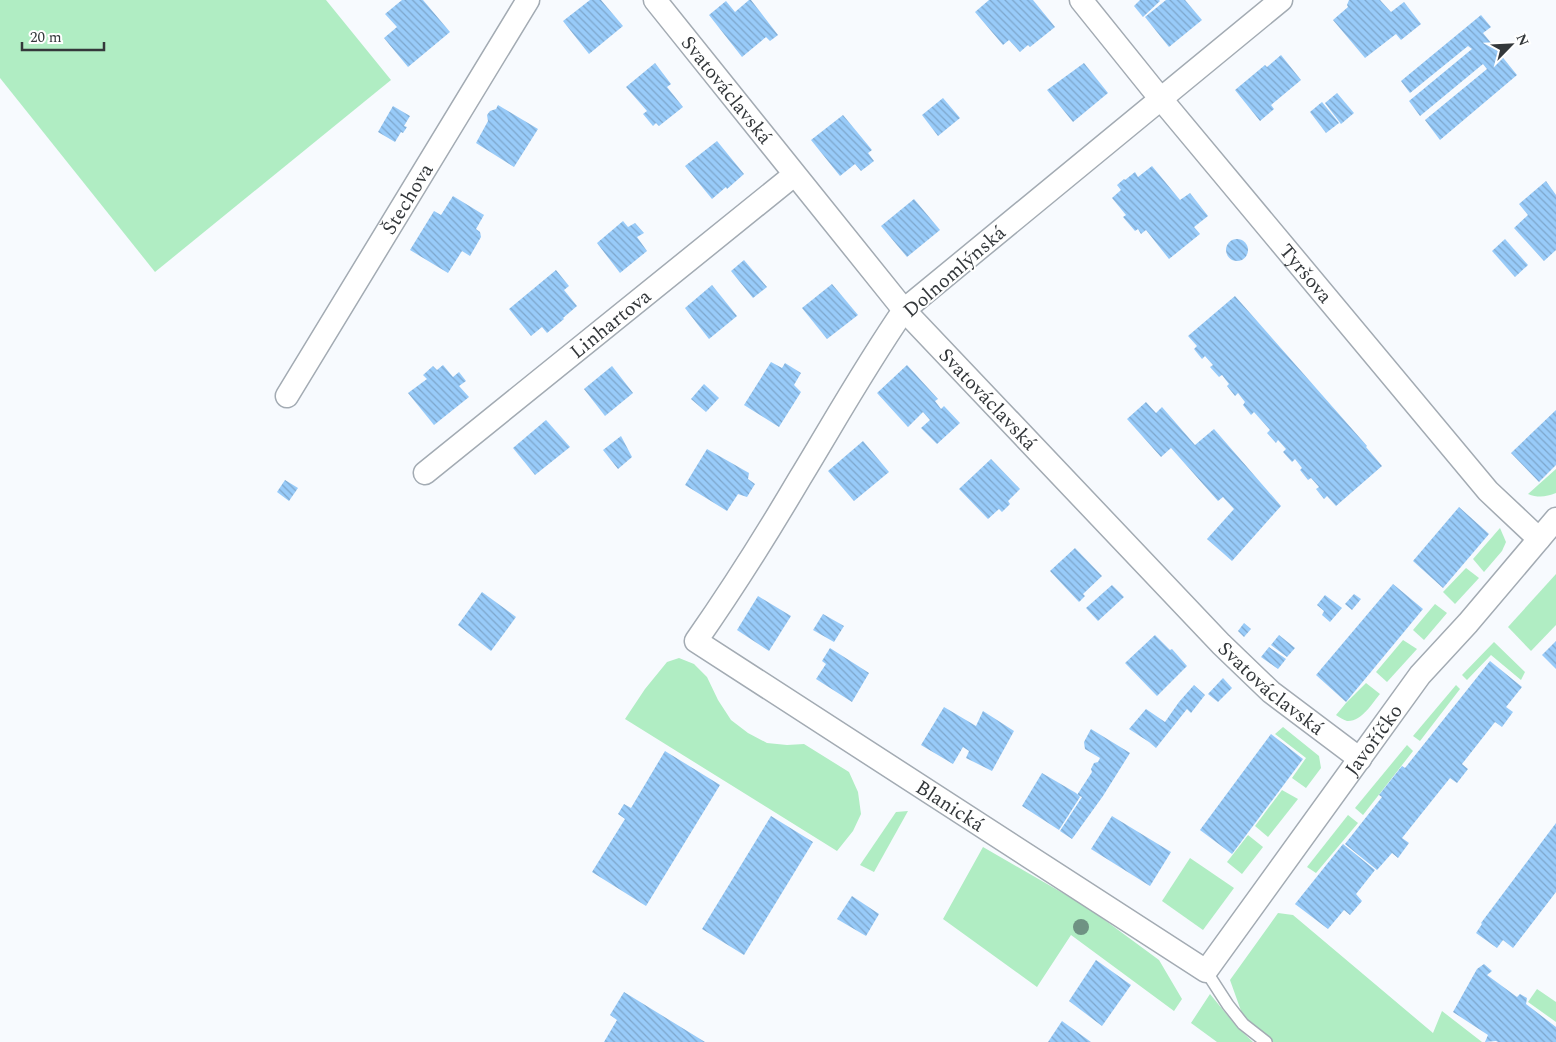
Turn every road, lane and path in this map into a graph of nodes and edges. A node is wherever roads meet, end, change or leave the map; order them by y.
1 (528, 0) edge
2 (655, 0) edge
3 (1081, 0) edge
4 (1281, 0) edge
5 (1161, 98) junction
6 (794, 175) junction
7 (904, 310) junction
8 (287, 396) dead end
9 (425, 473) dead end
10 (1556, 519) edge
11 (1539, 538) junction
12 (696, 641) joint
13 (1360, 758) junction
14 (1206, 971) junction
15 (1266, 1042) edge

1 - 8 street, Štechova
2 - 6 street, Svatováclavská
3 - 5 street, Tyršova
4 - 5 street, Dolnomlýnská
5 - 7 street, Dolnomlýnská
5 - 11 street, Tyršova
6 - 7 street, Svatováclavská
6 - 9 street, Linhartova
7 - 12 street, Dolnomlýnská
7 - 13 street, Svatováclavská
10 - 11 street, Javoříčko
11 - 13 street, Javoříčko
12 - 14 street, Blanická
13 - 14 street, Javoříčko
14 - 15 lane

